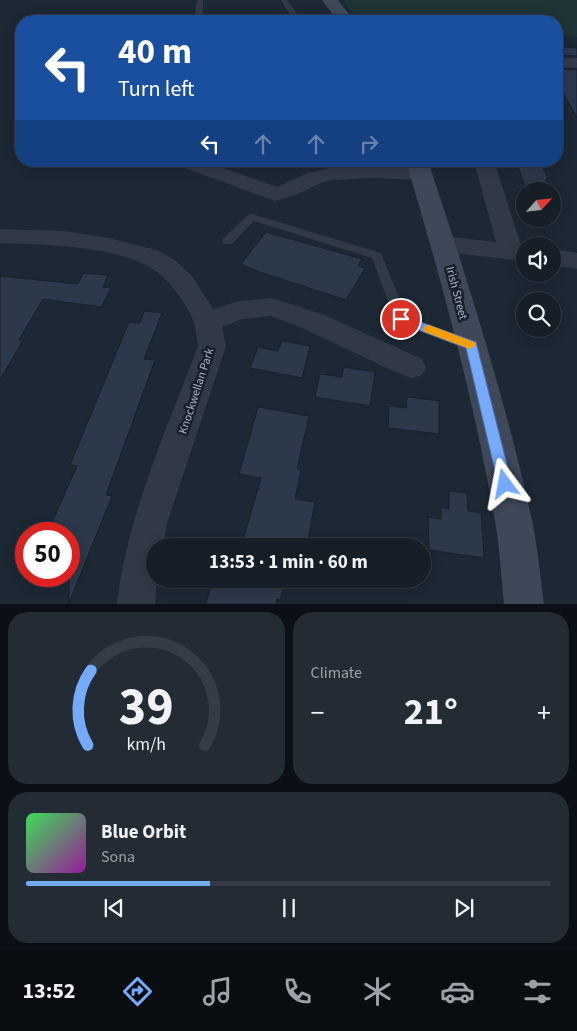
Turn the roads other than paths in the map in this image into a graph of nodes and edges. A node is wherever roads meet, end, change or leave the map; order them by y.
1 (200, 0) edge
2 (284, 0) edge
3 (330, 0) edge
4 (201, 15) edge
5 (294, 15) edge
6 (341, 15) edge
7 (563, 62) edge
8 (577, 63) edge
9 (200, 167) edge
10 (486, 167) edge
11 (420, 168) edge
12 (0, 236) edge
13 (228, 241) dead end
14 (443, 244) junction
15 (516, 247) edge
16 (516, 252) edge
17 (561, 258) edge
18 (577, 260) edge
19 (207, 322) junction
20 (471, 346) junction
21 (412, 367) dead end
22 (136, 604) edge
23 (524, 604) edge

1 - 4 lane
2 - 5 lane
3 - 6 main road
7 - 8 street
9 - 11 street
10 - 15 street
11 - 14 main road, Irish Street
12 - 19 street, Knockwellan Park
13 - 20 lane
14 - 16 street
14 - 20 main road, Irish Street
17 - 18 street
19 - 21 street
19 - 22 street, Knockwellan Park
20 - 23 main road, Irish Street

